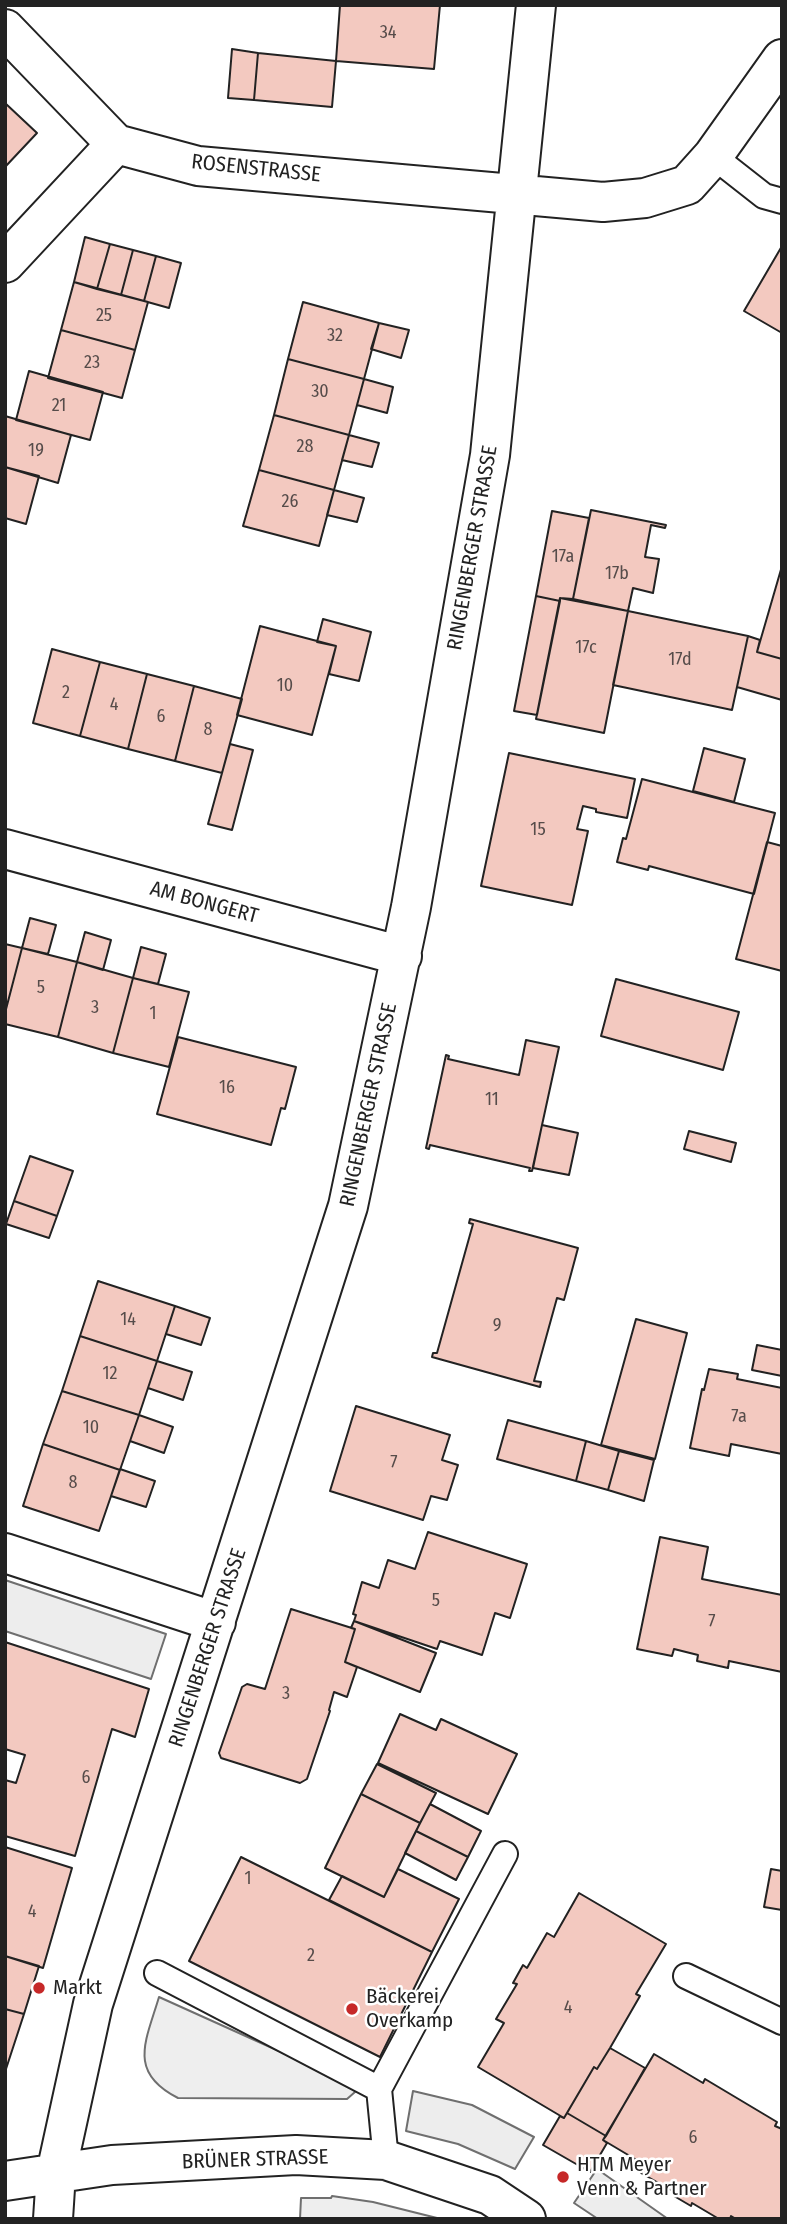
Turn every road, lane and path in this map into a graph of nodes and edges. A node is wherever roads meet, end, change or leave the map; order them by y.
1 (536, 5) edge
2 (5, 29) edge
3 (782, 59) edge
4 (116, 144) junction
5 (713, 156) junction
6 (516, 194) junction
7 (782, 201) edge
8 (5, 263) edge
9 (5, 849) edge
10 (402, 956) junction
11 (5, 1553) edge
12 (216, 1622) junction
13 (505, 1854) dead end
14 (157, 1973) dead end
15 (686, 1976) dead end
16 (782, 2022) edge
17 (379, 2090) junction
18 (386, 2160) junction
19 (56, 2173) junction
20 (5, 2181) edge
21 (52, 2219) edge
22 (526, 2219) edge

1 - 6 street, RINGENBERGER STRASSE
2 - 4 street
3 - 5 street, ROSENSTRASSE
4 - 6 street, ROSENSTRASSE
4 - 8 street
5 - 6 street, ROSENSTRASSE
5 - 7 lane
6 - 10 street, RINGENBERGER STRASSE
9 - 10 street, AM BONGERT
10 - 12 street, RINGENBERGER STRASSE
11 - 12 street
12 - 19 street, RINGENBERGER STRASSE
13 - 17 lane
14 - 17 lane
15 - 16 lane
17 - 18 lane
18 - 19 street, BRÜNER STRASSE
18 - 22 street, BRÜNER STRASSE
19 - 20 street, BRÜNER STRASSE
19 - 21 street, RINGENBERGER STRASSE

